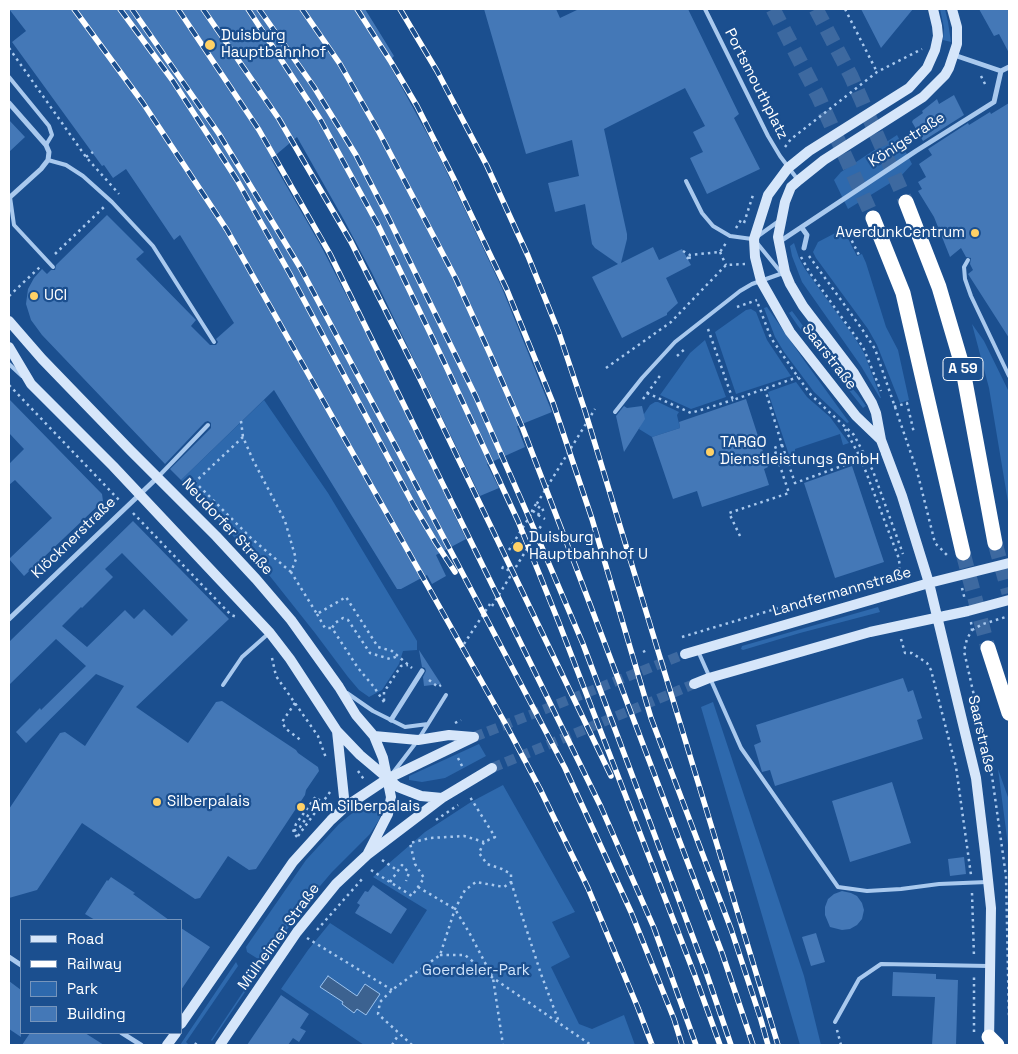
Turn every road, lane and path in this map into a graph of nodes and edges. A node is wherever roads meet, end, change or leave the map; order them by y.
1 (705, 9) edge
2 (844, 9) edge
3 (933, 9) edge
4 (952, 9) edge
5 (9, 48) edge
6 (935, 50) junction
7 (960, 57) junction
8 (974, 61) junction
9 (1009, 67) edge
10 (1001, 71) junction
11 (9, 77) edge
12 (994, 102) junction
13 (9, 103) edge
14 (46, 145) junction
15 (92, 152) dead end
16 (86, 157) junction
17 (48, 160) junction
18 (788, 168) junction
19 (798, 180) junction
20 (686, 181) dead end
21 (9, 198) edge
22 (112, 202) junction
23 (906, 202) tunnel mouth
24 (873, 218) tunnel mouth
25 (781, 219) junction
26 (802, 228) junction
27 (846, 229) dead end
28 (730, 236) junction
29 (754, 239) junction
30 (778, 242) junction
31 (804, 248) joint
32 (683, 251) dead end
33 (720, 252) junction
34 (685, 255) dead end
35 (859, 255) dead end
36 (689, 257) junction
37 (755, 257) junction
38 (968, 260) dead end
39 (47, 261) junction
40 (689, 262) dead end
41 (726, 265) junction
42 (52, 267) dead end
43 (783, 273) junction
44 (810, 273) dead end
45 (762, 282) junction
46 (9, 296) edge
47 (736, 307) dead end
48 (9, 321) edge
49 (714, 323) dead end
50 (707, 328) junction
51 (701, 334) dead end
52 (214, 342) dead end
53 (689, 344) dead end
54 (9, 347) edge
55 (676, 357) dead end
56 (9, 364) edge
57 (606, 368) dead end
58 (663, 372) dead end
59 (1009, 376) edge
60 (798, 377) junction
61 (31, 384) junction
62 (9, 385) edge
63 (765, 389) junction
64 (647, 393) junction
65 (643, 399) dead end
66 (884, 399) dead end
67 (733, 400) junction
68 (889, 403) dead end
69 (894, 407) junction
70 (595, 409) dead end
71 (615, 412) dead end
72 (241, 421) dead end
73 (208, 425) dead end
74 (843, 426) junction
75 (581, 433) dead end
76 (914, 433) dead end
77 (243, 437) junction
78 (881, 440) junction
79 (782, 445) junction
80 (861, 459) junction
81 (158, 477) junction
82 (138, 495) junction
83 (116, 496) dead end
84 (545, 509) dead end
85 (540, 510) junction
86 (533, 512) junction
87 (136, 517) dead end
88 (546, 519) dead end
89 (541, 526) dead end
90 (740, 536) dead end
91 (995, 543) tunnel mouth
92 (509, 550) dead end
93 (903, 554) dead end
94 (958, 555) joint
95 (1009, 563) edge
96 (502, 569) dead end
97 (291, 572) junction
98 (513, 573) dead end
99 (929, 583) junction
100 (1009, 600) edge
101 (318, 614) junction
102 (1009, 616) edge
103 (938, 617) junction
104 (242, 618) dead end
105 (9, 619) edge
106 (332, 628) junction
107 (972, 630) dead end
108 (270, 633) junction
109 (682, 637) dead end
110 (260, 641) junction
111 (464, 644) dead end
112 (988, 648) tunnel mouth
113 (698, 649) junction
114 (647, 650) dead end
115 (642, 652) dead end
116 (905, 653) dead end
117 (685, 654) tunnel mouth
118 (410, 670) dead end
119 (422, 671) dead end
120 (709, 678) junction
121 (694, 684) tunnel mouth
122 (223, 685) dead end
123 (339, 687) junction
124 (446, 695) dead end
125 (387, 697) dead end
126 (390, 700) dead end
127 (384, 702) junction
128 (295, 703) junction
129 (1009, 713) edge
130 (391, 720) junction
131 (428, 724) junction
132 (337, 731) junction
133 (374, 736) junction
134 (418, 740) junction
135 (302, 741) dead end
136 (456, 753) dead end
137 (328, 763) dead end
138 (463, 768) dead end
139 (492, 768) tunnel mouth
140 (387, 779) junction
141 (331, 791) dead end
142 (316, 796) dead end
143 (470, 797) dead end
144 (320, 798) dead end
145 (442, 798) junction
146 (345, 807) junction
147 (293, 832) junction
148 (484, 842) junction
149 (367, 855) junction
150 (398, 870) junction
151 (364, 876) dead end
152 (406, 881) dead end
153 (390, 882) junction
154 (511, 882) junction
155 (988, 882) junction
156 (972, 883) junction
157 (418, 887) junction
158 (455, 909) junction
159 (297, 932) junction
160 (315, 932) dead end
161 (440, 955) junction
162 (9, 957) edge
163 (20, 964) edge
164 (974, 966) junction
165 (991, 966) junction
166 (493, 978) junction
167 (392, 990) junction
168 (835, 1022) joint
169 (182, 1023) edge
170 (560, 1024) junction
171 (124, 1034) edge
172 (175, 1034) edge
173 (399, 1034) junction
174 (198, 1040) dead end
175 (987, 1041) edge
176 (141, 1045) edge
177 (167, 1045) edge
178 (195, 1045) edge
179 (220, 1045) edge
180 (392, 1045) edge
181 (412, 1045) edge
182 (503, 1045) edge
183 (591, 1045) edge
184 (842, 1045) edge

1 - 18 lane, Portsmouthplatz
2 - 6 path
3 - 6 main road
4 - 7 main road
5 - 16 path
6 - 18 main road
7 - 8 street
7 - 19 main road, Königstraße
8 - 10 street
8 - 12 path
9 - 10 street
10 - 12 street
11 - 14 lane
12 - 26 street, Königstraße
13 - 14 street
14 - 17 street
15 - 16 path
16 - 22 path
17 - 21 street
17 - 22 lane
18 - 19 lane, Portsmouthplatz
18 - 29 main road
19 - 25 main road
20 - 28 lane
21 - 39 lane
22 - 39 path
22 - 52 lane
23 - 91 highway, A 59
24 - 94 highway, A 59
25 - 29 lane
25 - 30 main road
26 - 30 street, Königstraße
26 - 31 street
27 - 35 path
28 - 29 lane
28 - 33 path
29 - 37 main road
29 - 43 lane
30 - 43 main road, Saarstraße
31 - 69 path
32 - 36 path
33 - 36 path
33 - 41 path
34 - 36 path
36 - 40 path
37 - 41 path
37 - 45 main road, Saarstraße
38 - 59 lane
39 - 42 lane
39 - 46 path
41 - 57 path
43 - 45 lane
43 - 78 main road, Saarstraße
44 - 66 path
45 - 71 lane
45 - 78 main road, Saarstraße
47 - 60 path
48 - 81 main road, Neudorfer Straße
49 - 50 path
50 - 51 path
50 - 67 path
53 - 55 path
54 - 61 main road
56 - 61 lane
58 - 64 path
60 - 63 path
60 - 74 path
61 - 82 main road
62 - 83 path
63 - 67 path
63 - 79 path
64 - 65 path
64 - 67 path
68 - 69 path
69 - 76 path
69 - 94 path
70 - 85 path
72 - 77 path
73 - 81 lane
74 - 80 path
74 - 93 path
75 - 86 path
77 - 97 path
77 - 97 path
78 - 99 main road, Saarstraße
79 - 80 path
79 - 90 path
80 - 109 path
81 - 82 street, Klöcknerstraße
81 - 123 main road, Neudorfer Straße
82 - 105 street, Klöcknerstraße
82 - 108 main road
84 - 85 path
85 - 86 path
85 - 88 path
86 - 92 path
87 - 104 path
89 - 111 path
95 - 99 main road, Landfermannstraße
96 - 98 path
97 - 101 path
99 - 103 main road, Saarstraße
99 - 113 main road, Landfermannstraße
100 - 103 main road
101 - 106 path
101 - 106 path
102 - 107 path
103 - 120 main road
103 - 155 main road, Saarstraße
106 - 127 path
108 - 110 lane
108 - 132 main road
110 - 122 lane
110 - 128 path
112 - 129 highway
113 - 117 main road, Landfermannstraße
113 - 120 lane
114 - 115 path
116 - 156 path
118 - 127 path
119 - 130 street
120 - 121 main road
120 - 156 lane
123 - 130 lane
123 - 133 main road, Neudorfer Straße
124 - 131 lane
125 - 127 path
126 - 127 path
128 - 135 path
128 - 137 path
130 - 131 lane
131 - 134 lane
132 - 140 main road
132 - 146 main road
133 - 134 main road
133 - 140 main road, Neudorfer Straße
134 - 140 lane
134 - 140 main road
136 - 138 path
139 - 145 main road
140 - 145 main road
140 - 146 main road, Mülheimer Straße
140 - 149 main road, Neudorfer Straße
141 - 147 path
142 - 147 path
143 - 148 path
144 - 147 path
145 - 149 main road, Mülheimer Straße
146 - 169 main road, Mülheimer Straße
148 - 154 path
148 - 157 path
149 - 159 main road, Mülheimer Straße
150 - 152 path
150 - 153 path
150 - 153 path
151 - 160 path
153 - 157 path
154 - 158 path
154 - 170 path
155 - 156 lane
155 - 165 main road, Saarstraße
156 - 164 path
157 - 158 path
158 - 161 path
158 - 166 path
159 - 167 path
159 - 179 main road, Mülheimer Straße
161 - 166 path
161 - 167 path
162 - 163 street
164 - 165 lane
164 - 168 lane
164 - 175 path
165 - 175 main road, Saarstraße
166 - 170 path
166 - 182 path
167 - 173 path
168 - 184 path
170 - 183 path
171 - 176 street
172 - 177 main road
173 - 180 path
173 - 181 path
174 - 178 path

